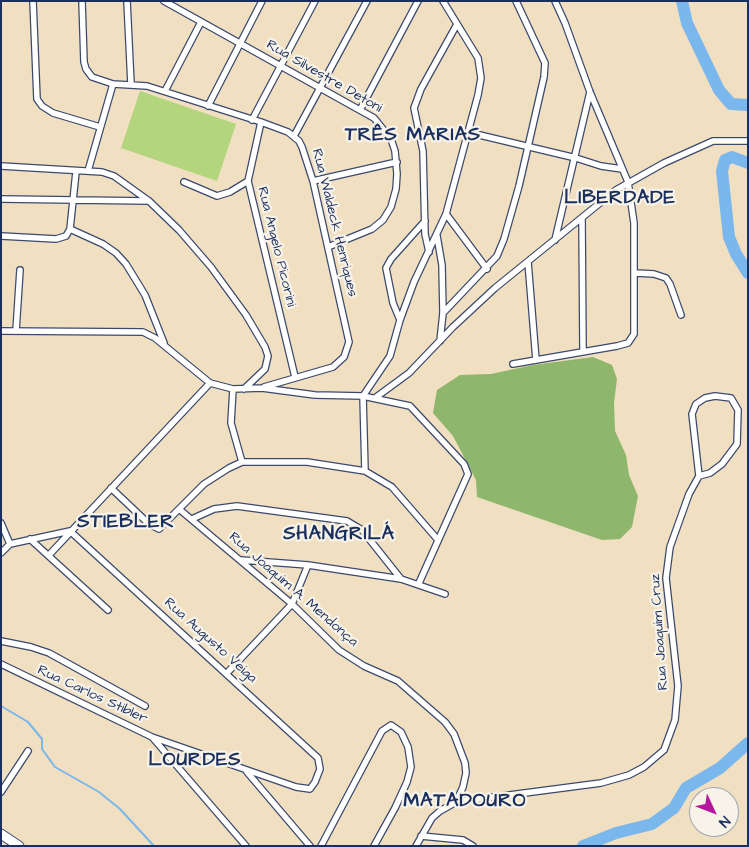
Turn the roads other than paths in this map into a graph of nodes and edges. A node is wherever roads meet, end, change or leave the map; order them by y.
1 (33, 1) edge
2 (82, 1) edge
3 (127, 1) edge
4 (164, 1) edge
5 (262, 1) edge
6 (315, 1) edge
7 (368, 1) edge
8 (418, 1) edge
9 (443, 1) edge
10 (516, 1) edge
11 (555, 1) edge
12 (201, 22) junction
13 (456, 26) junction
14 (240, 43) junction
15 (282, 66) junction
16 (114, 84) junction
17 (132, 84) junction
18 (320, 88) junction
19 (165, 91) junction
20 (590, 92) junction
21 (208, 106) junction
22 (360, 110) junction
23 (252, 120) junction
24 (261, 122) junction
25 (100, 127) junction
26 (467, 132) junction
27 (294, 136) junction
28 (748, 142) edge
29 (527, 147) junction
30 (576, 158) junction
31 (397, 162) junction
32 (1, 166) edge
33 (622, 169) junction
34 (88, 171) junction
35 (76, 172) junction
36 (248, 181) junction
37 (313, 181) junction
38 (184, 182) dead end
39 (628, 182) junction
40 (1, 199) edge
41 (72, 200) junction
42 (149, 201) junction
43 (446, 214) junction
44 (582, 218) junction
45 (425, 221) junction
46 (70, 229) junction
47 (1, 236) edge
48 (436, 236) junction
49 (555, 240) junction
50 (328, 247) junction
51 (429, 253) junction
52 (528, 262) junction
53 (487, 269) junction
54 (20, 270) dead end
55 (636, 273) junction
56 (443, 313) junction
57 (681, 314) dead end
58 (400, 320) junction
59 (1, 331) edge
60 (16, 331) junction
61 (440, 341) junction
62 (165, 346) junction
63 (584, 350) junction
64 (536, 360) junction
65 (513, 364) dead end
66 (295, 377) junction
67 (210, 383) junction
68 (244, 388) junction
69 (262, 388) junction
70 (233, 389) junction
71 (363, 396) junction
72 (375, 398) junction
73 (242, 462) junction
74 (365, 471) junction
75 (700, 476) junction
76 (111, 488) junction
77 (179, 509) junction
78 (192, 519) junction
79 (1, 523) edge
80 (70, 531) junction
81 (30, 539) junction
82 (438, 540) junction
83 (10, 544) junction
84 (1, 553) edge
85 (49, 555) junction
86 (241, 560) junction
87 (308, 565) junction
88 (401, 579) junction
89 (419, 583) junction
90 (445, 594) dead end
91 (292, 604) junction
92 (108, 610) dead end
93 (1, 642) edge
94 (1, 664) edge
95 (227, 673) junction
96 (145, 706) dead end
97 (152, 737) junction
98 (28, 751) dead end
99 (248, 772) junction
100 (1, 792) edge
101 (456, 802) junction
102 (1, 834) edge
103 (421, 836) junction
104 (19, 846) edge
105 (246, 846) edge
106 (310, 846) edge
107 (320, 846) edge
108 (374, 846) edge
109 (416, 846) edge
110 (473, 846) edge

1 - 25 street
2 - 16 street
3 - 17 street
4 - 12 street, Rua Silvestre Detoni
5 - 14 street
6 - 15 street
7 - 18 street
8 - 22 street
9 - 13 street
10 - 29 street
11 - 20 street
12 - 14 street, Rua Silvestre Detoni
12 - 19 street
13 - 26 street
13 - 45 street
14 - 15 street, Rua Silvestre Detoni
14 - 21 street
15 - 18 street, Rua Silvestre Detoni
15 - 23 street
16 - 17 street, Rua Waldeck Henriques
16 - 25 street
17 - 19 street, Rua Waldeck Henriques
18 - 22 street, Rua Silvestre Detoni
18 - 27 street
19 - 21 street, Rua Waldeck Henriques
20 - 30 street
20 - 33 street
21 - 23 street, Rua Waldeck Henriques
22 - 31 street, Rua Silvestre Detoni
23 - 24 street, Rua Waldeck Henriques
24 - 27 street, Rua Waldeck Henriques
24 - 36 street, Rua Angelo Picorini
25 - 34 street
26 - 29 street
26 - 43 street
27 - 37 street, Rua Waldeck Henriques
28 - 39 street
29 - 30 street
29 - 53 street
30 - 33 street
30 - 49 street
31 - 37 street
31 - 50 street, Rua Silvestre Detoni
32 - 35 street
33 - 39 street
34 - 35 street
34 - 42 street
35 - 41 street
36 - 38 street
36 - 66 street, Rua Angelo Picorini
37 - 50 street, Rua Waldeck Henriques
39 - 44 street
39 - 55 street
40 - 41 street
41 - 42 street
41 - 46 street
42 - 68 street
43 - 48 street
43 - 53 street
44 - 49 street
44 - 63 street
45 - 51 street
45 - 58 street
46 - 47 street
46 - 62 street
48 - 51 street
48 - 56 street
49 - 52 street
50 - 66 street, Rua Waldeck Henriques
51 - 58 street
52 - 61 street
52 - 64 street
53 - 56 street
54 - 60 street
55 - 57 street
55 - 63 street
56 - 61 street
58 - 71 street
59 - 60 street
60 - 62 street
61 - 72 street
62 - 67 street
63 - 64 street
64 - 65 street
66 - 69 street, Rua Waldeck Henriques
67 - 70 street
67 - 76 street
68 - 69 street
68 - 70 street
69 - 71 street
70 - 73 street
71 - 72 street
71 - 74 street
72 - 82 street
73 - 74 street
73 - 77 street
74 - 82 street
75 - 75 street
75 - 101 street, Rua Joaquim Cruz
76 - 77 street
76 - 80 street
77 - 78 street, Rua Joaquim A. Mendonça
78 - 86 street, Rua Joaquim A. Mendonça
78 - 88 street
79 - 83 street
80 - 81 street
80 - 85 street
80 - 95 street, Rua Augusto Veiga
81 - 83 street
81 - 85 street
82 - 89 street
83 - 84 street
85 - 92 street
86 - 87 street
86 - 91 street, Rua Joaquim A. Mendonça
87 - 88 street
87 - 91 street
88 - 89 street
89 - 90 street
91 - 95 street
91 - 101 street, Rua Joaquim A. Mendonça
93 - 96 street
94 - 97 street, Rua Carlos Stibler
95 - 99 street, Rua Augusto Veiga
97 - 99 street
97 - 105 street, Rua Carlos Stibler
98 - 100 street
99 - 106 street
101 - 103 street, Rua Joaquim Cruz
102 - 104 main road
103 - 109 street, Rua Joaquim Cruz
103 - 110 street
107 - 108 street

